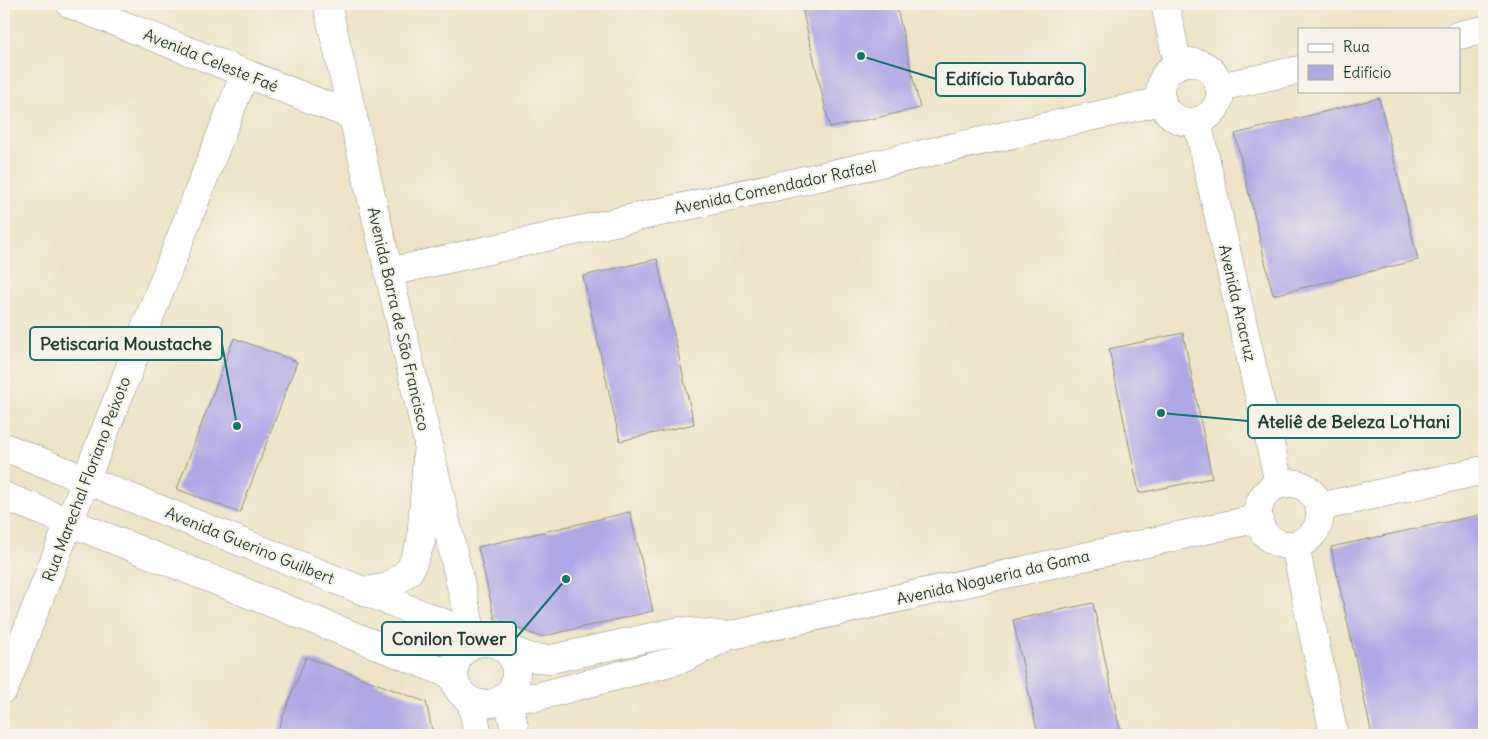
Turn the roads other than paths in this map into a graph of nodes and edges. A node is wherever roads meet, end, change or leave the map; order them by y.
1 (70, 4) edge
2 (327, 4) edge
3 (1165, 4) edge
4 (1484, 30) edge
5 (1460, 35) edge
6 (1178, 65) junction
7 (1298, 70) edge
8 (245, 73) junction
9 (1219, 87) junction
10 (1162, 101) junction
11 (353, 116) junction
12 (1197, 121) junction
13 (389, 272) junction
14 (428, 442) junction
15 (4, 447) edge
16 (1484, 470) edge
17 (86, 480) junction
18 (1280, 484) junction
19 (4, 496) edge
20 (1320, 507) junction
21 (1259, 518) junction
22 (70, 522) junction
23 (1295, 545) junction
24 (363, 591) junction
25 (728, 636) junction
26 (484, 639) junction
27 (454, 676) junction
28 (4, 689) edge
29 (508, 695) junction
30 (470, 701) junction
31 (478, 735) edge
32 (516, 735) edge
33 (1334, 735) edge

1 - 8 street, Avenida Celeste Faé
2 - 11 street, Avenida Barra de São Francisco
3 - 6 street
4 - 5 street
6 - 9 street
6 - 10 street
7 - 9 street
8 - 11 street, Avenida Celeste Faé
8 - 17 street, Rua Marechal Floriano Peixoto
9 - 12 street
10 - 12 street
10 - 13 street, Avenida Comendador Rafael
11 - 13 street, Avenida Barra de São Francisco
12 - 18 street, Avenida Aracruz
13 - 14 street, Avenida Barra de São Francisco
14 - 24 street
14 - 26 street, Avenida Barra de São Francisco
15 - 17 street, Avenida Guerino Guilbert
16 - 20 street
17 - 22 street, Rua Marechal Floriano Peixoto
17 - 24 street, Avenida Guerino Guilbert
18 - 20 street
18 - 21 street
19 - 22 street
20 - 23 street
21 - 23 street
21 - 25 street, Avenida Nogueria da Gama
22 - 27 street
22 - 28 street, Rua Marechal Floriano Peixoto
23 - 33 street
24 - 26 street, Avenida Guerino Guilbert
25 - 26 street, Avenida Nogueria da Gama
25 - 29 street, Avenida Nogueria da Gama
26 - 27 street
26 - 29 street
27 - 30 street
29 - 30 street
29 - 32 street
30 - 31 street

